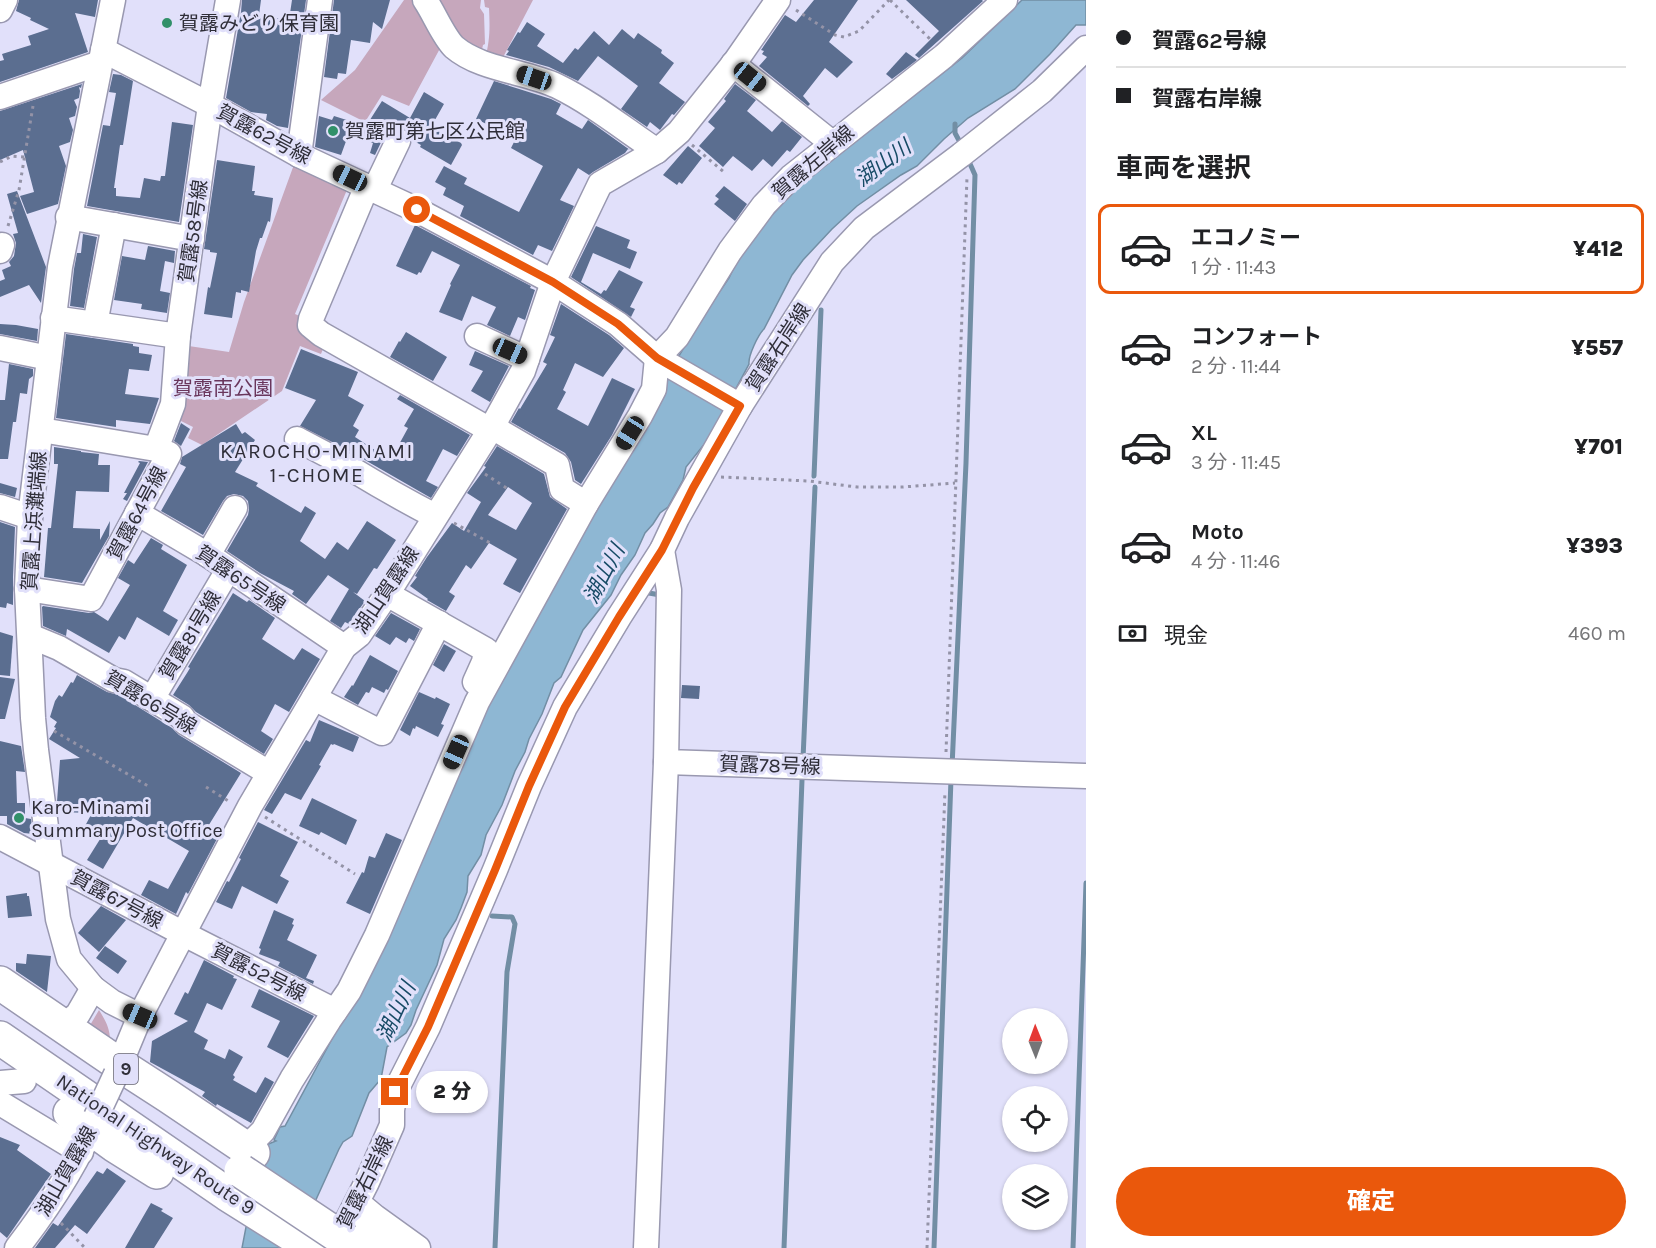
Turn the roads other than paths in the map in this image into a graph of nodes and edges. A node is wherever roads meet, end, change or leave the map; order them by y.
1 (5, 0) edge
2 (113, 0) edge
3 (228, 0) edge
4 (321, 0) edge
5 (425, 0) edge
6 (1005, 0) edge
7 (784, 3) edge
8 (0, 10) edge
9 (1086, 48) edge
10 (101, 57) junction
11 (734, 64) junction
12 (0, 97) edge
13 (210, 105) junction
14 (398, 141) dead end
15 (832, 143) junction
16 (657, 151) junction
17 (299, 154) junction
18 (371, 188) junction
19 (68, 217) junction
20 (114, 225) junction
21 (192, 239) junction
22 (553, 282) junction
23 (53, 318) junction
24 (95, 324) junction
25 (178, 336) junction
26 (477, 336) dead end
27 (0, 348) edge
28 (49, 358) junction
29 (527, 358) junction
30 (657, 358) junction
31 (736, 404) junction
32 (491, 429) junction
33 (41, 430) junction
34 (297, 439) dead end
35 (156, 449) junction
36 (586, 504) junction
37 (0, 507) edge
38 (235, 508) dead end
39 (137, 513) junction
40 (436, 514) junction
41 (30, 517) junction
42 (662, 550) junction
43 (208, 555) junction
44 (228, 570) junction
45 (27, 589) junction
46 (387, 594) junction
47 (439, 623) junction
48 (30, 636) junction
49 (344, 647) junction
50 (314, 698) junction
51 (152, 699) junction
52 (477, 702) junction
53 (666, 762) junction
54 (269, 773) junction
55 (1086, 776) edge
56 (0, 837) edge
57 (50, 863) junction
58 (184, 934) junction
59 (0, 983) edge
60 (93, 988) junction
61 (0, 1008) edge
62 (335, 1011) junction
63 (140, 1016) junction
64 (64, 1026) junction
65 (0, 1038) edge
66 (118, 1070) junction
67 (8, 1076) edge
68 (0, 1103) edge
69 (90, 1132) junction
70 (237, 1175) junction
71 (349, 1232) edge
72 (16, 1248) edge
73 (275, 1248) edge
74 (313, 1248) edge
75 (388, 1248) edge
76 (418, 1248) edge
77 (646, 1248) edge

1 - 8 street
2 - 10 street, 賀露上浜灘端線
3 - 13 street, 賀露58号線
4 - 17 street
5 - 16 street
6 - 15 street, 賀露左岸線
7 - 11 street, 湖山賀露線
9 - 31 street, 賀露右岸線
10 - 12 street
10 - 13 street, 賀露62号線
10 - 19 street, 賀露上浜灘端線
11 - 15 street
11 - 16 street, 湖山賀露線
13 - 17 street, 賀露62号線
13 - 21 street, 賀露58号線
14 - 18 street
15 - 30 street, 賀露左岸線
16 - 22 street, 湖山賀露線
17 - 18 street, 賀露62号線
18 - 22 street, 賀露62号線
18 - 32 street
19 - 20 street
19 - 23 street, 賀露上浜灘端線
20 - 21 street
20 - 24 street
21 - 25 street, 賀露58号線
22 - 29 street, 湖山賀露線
22 - 30 street, 賀露62号線
23 - 24 street
23 - 28 street, 賀露上浜灘端線
24 - 25 street
25 - 35 street, 賀露58号線
26 - 29 street
27 - 28 street
28 - 33 street, 賀露上浜灘端線
29 - 32 street, 湖山賀露線
30 - 31 street, 賀露62号線
30 - 36 street
31 - 42 street, 賀露右岸線
32 - 36 street
32 - 40 street, 湖山賀露線
33 - 35 street, 賀露64号線
33 - 41 street, 賀露上浜灘端線
34 - 40 street
35 - 39 street, 賀露64号線
36 - 52 street
37 - 41 street
38 - 43 street
39 - 43 street, 賀露65号線
39 - 45 street, 賀露64号線
40 - 46 street, 湖山賀露線
41 - 45 street, 賀露上浜灘端線
42 - 53 street
42 - 71 street, 賀露右岸線
43 - 44 street, 賀露65号線
44 - 49 street, 賀露65号線
44 - 51 street, 賀露81号線
45 - 48 street, 賀露上浜灘端線
46 - 47 street
46 - 49 street, 湖山賀露線
47 - 50 street
47 - 52 street
48 - 51 street, 賀露66号線
48 - 57 street, 賀露上浜灘端線
49 - 50 street, 湖山賀露線
50 - 54 street, 湖山賀露線
51 - 54 street, 賀露66号線
52 - 62 street
53 - 55 street, 賀露78号線
53 - 77 street
54 - 58 street, 湖山賀露線
56 - 57 street, 賀露67号線
57 - 58 street, 賀露67号線
57 - 60 street, 賀露上浜灘端線
58 - 62 street, 賀露52号線
58 - 63 street, 湖山賀露線
59 - 64 highway, 9
60 - 63 street, 賀露上浜灘端線
60 - 64 street
61 - 70 highway, National Highway Route 9 / 9
62 - 70 street
63 - 66 street, 湖山賀露線
64 - 66 highway, 9
65 - 70 highway, National Highway Route 9 / 9
66 - 69 street, 湖山賀露線, bridge
66 - 70 highway, 9
67 - 69 highway, 9
68 - 69 street
69 - 70 highway, 9
69 - 72 street, 湖山賀露線
70 - 71 highway, 9
70 - 73 highway, 9
70 - 74 highway, National Highway Route 9 / 9
71 - 75 highway, 9
71 - 76 street

